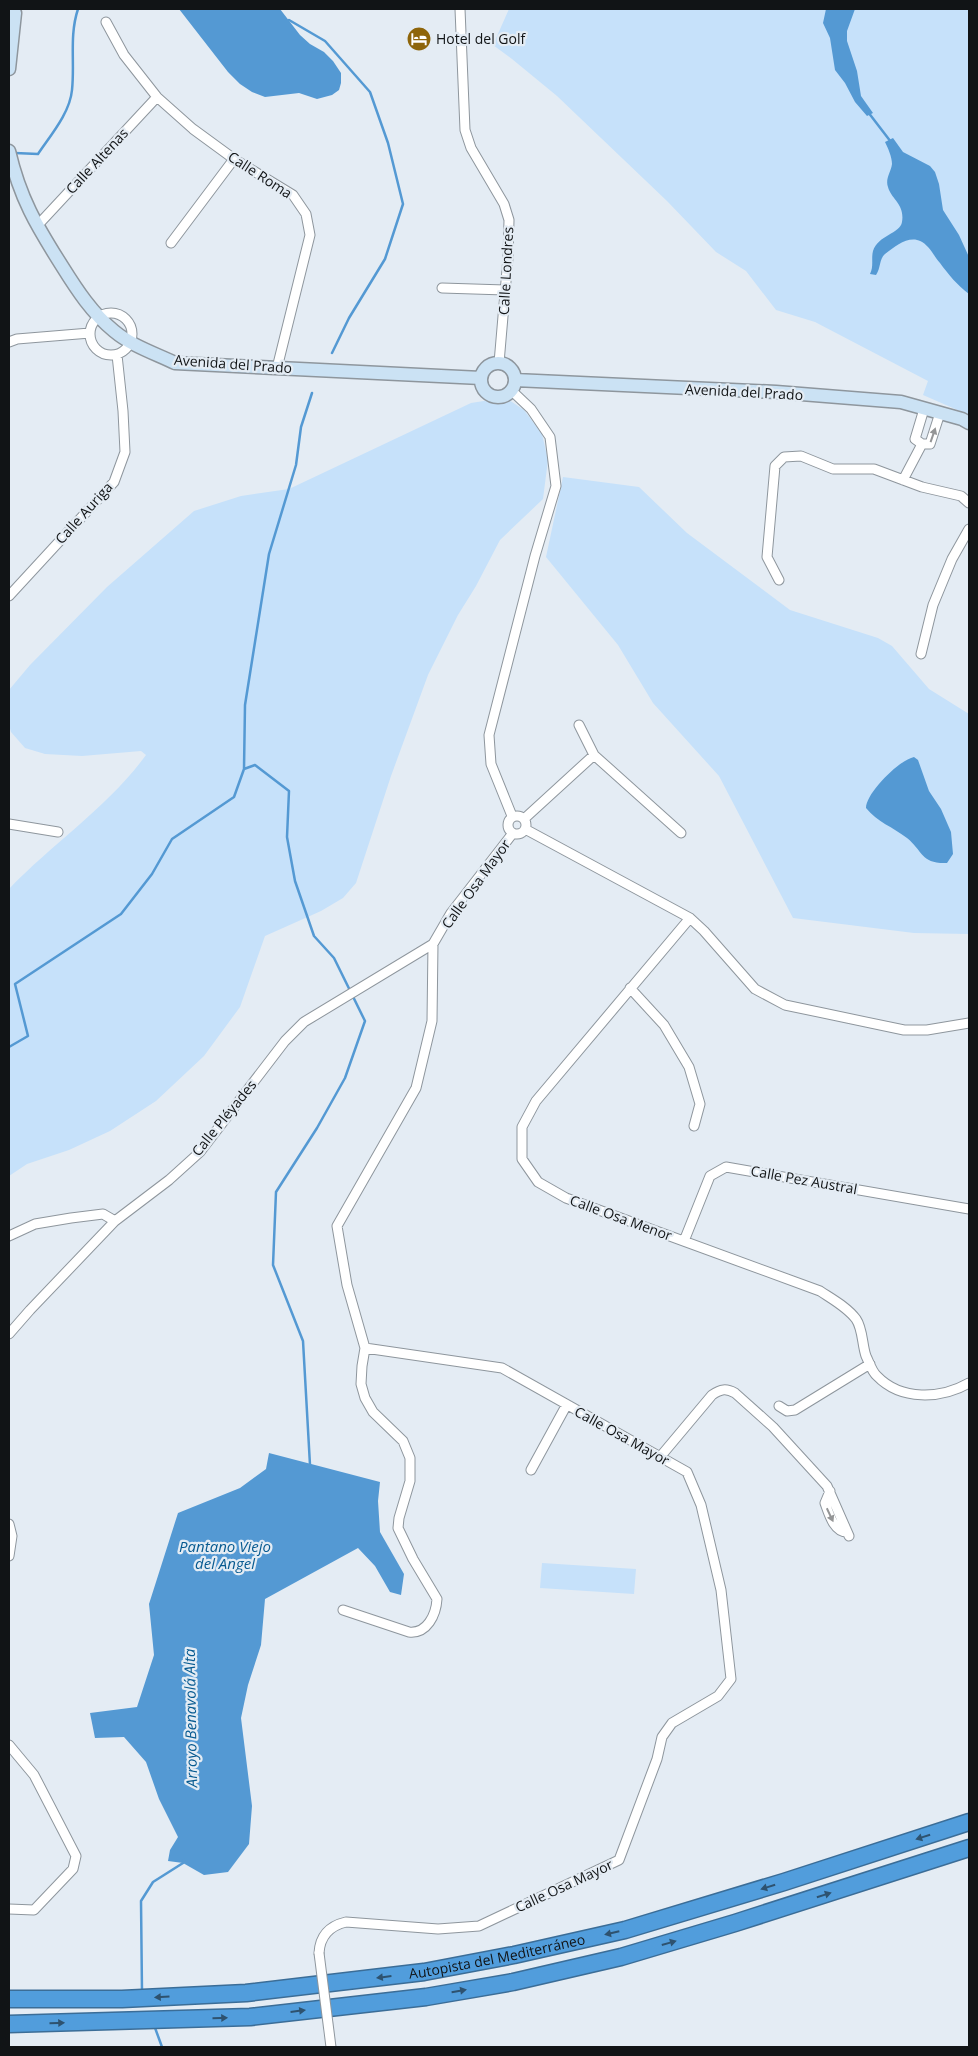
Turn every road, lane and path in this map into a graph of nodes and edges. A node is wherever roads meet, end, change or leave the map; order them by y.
1 (460, 9) edge
2 (13, 10) edge
3 (106, 22) dead end
4 (9, 69) edge
5 (157, 97) junction
6 (9, 151) edge
7 (234, 158) junction
8 (37, 226) junction
9 (171, 243) dead end
10 (442, 288) dead end
11 (505, 290) junction
12 (99, 317) junction
13 (90, 333) junction
14 (9, 342) edge
15 (131, 343) junction
16 (117, 355) junction
17 (500, 363) junction
18 (277, 368) junction
19 (481, 378) junction
20 (514, 386) junction
21 (924, 408) junction
22 (940, 413) junction
23 (969, 423) edge
24 (922, 444) junction
25 (903, 480) junction
26 (969, 503) edge
27 (969, 529) edge
28 (779, 580) dead end
29 (9, 596) edge
30 (921, 654) dead end
31 (579, 725) dead end
32 (594, 755) junction
33 (512, 816) junction
34 (9, 824) edge
35 (525, 824) junction
36 (58, 832) dead end
37 (513, 833) junction
38 (681, 833) dead end
39 (690, 918) junction
40 (433, 944) junction
41 (630, 988) junction
42 (969, 1023) edge
43 (694, 1126) dead end
44 (969, 1209) edge
45 (115, 1220) junction
46 (9, 1236) edge
47 (684, 1241) junction
48 (9, 1334) edge
49 (365, 1348) junction
50 (870, 1364) junction
51 (969, 1383) edge
52 (566, 1406) junction
53 (779, 1406) dead end
54 (660, 1458) junction
55 (531, 1470) dead end
56 (9, 1524) edge
57 (848, 1534) dead end
58 (9, 1556) edge
59 (343, 1610) dead end
60 (9, 1745) edge
61 (969, 1822) edge
62 (969, 1848) edge
63 (9, 1909) edge
64 (9, 1999) edge
65 (9, 2024) edge
66 (331, 2047) edge

1 - 11 street, Calle Londres
2 - 4 street
3 - 5 street, Calle Roma
5 - 7 street, Calle Roma
5 - 8 street, Calle Altenas
6 - 8 street, Avenida del Prado
7 - 9 street
7 - 18 street, Calle Roma
8 - 12 street, Avenida del Prado
10 - 11 street
11 - 17 street, Calle Londres
12 - 13 street
12 - 15 street, Avenida del Prado
13 - 14 street
13 - 16 street
15 - 16 street
15 - 18 street, Avenida del Prado
16 - 29 street, Calle Auriga
17 - 19 street
17 - 20 street
18 - 19 street, Avenida del Prado
19 - 20 street
20 - 21 street, Avenida del Prado
20 - 33 street
21 - 22 street, Avenida del Prado
21 - 24 street
22 - 23 street, Avenida del Prado
24 -> 22 street
24 - 25 street
25 - 26 street
25 - 28 street
27 - 30 street
31 - 32 street
32 - 35 street
32 - 38 street
33 - 35 street
33 - 37 street
34 - 36 street
35 - 37 street
35 - 39 street
37 - 40 street, Calle Osa Mayor
39 - 41 street, Calle Osa Menor
39 - 42 street
40 - 45 street, Calle Pléyades
40 - 49 street, Calle Osa Mayor
41 - 43 street
41 - 47 street, Calle Osa Menor
44 - 47 street, Calle Pez Austral
45 - 46 street
45 - 48 street, Calle Pléyades
47 - 50 street, Calle Osa Menor
49 - 52 street, Calle Osa Mayor
49 - 59 street
50 - 51 street, Calle Osa Menor
50 - 53 street
52 - 54 street, Calle Osa Mayor
52 - 55 street
54 - 57 street
54 - 66 street, Calle Osa Mayor, bridge
56 - 58 street
60 - 63 street
61 -> 64 highway, Autopista del Mediterráneo
65 -> 62 highway, Autopista del Mediterráneo

